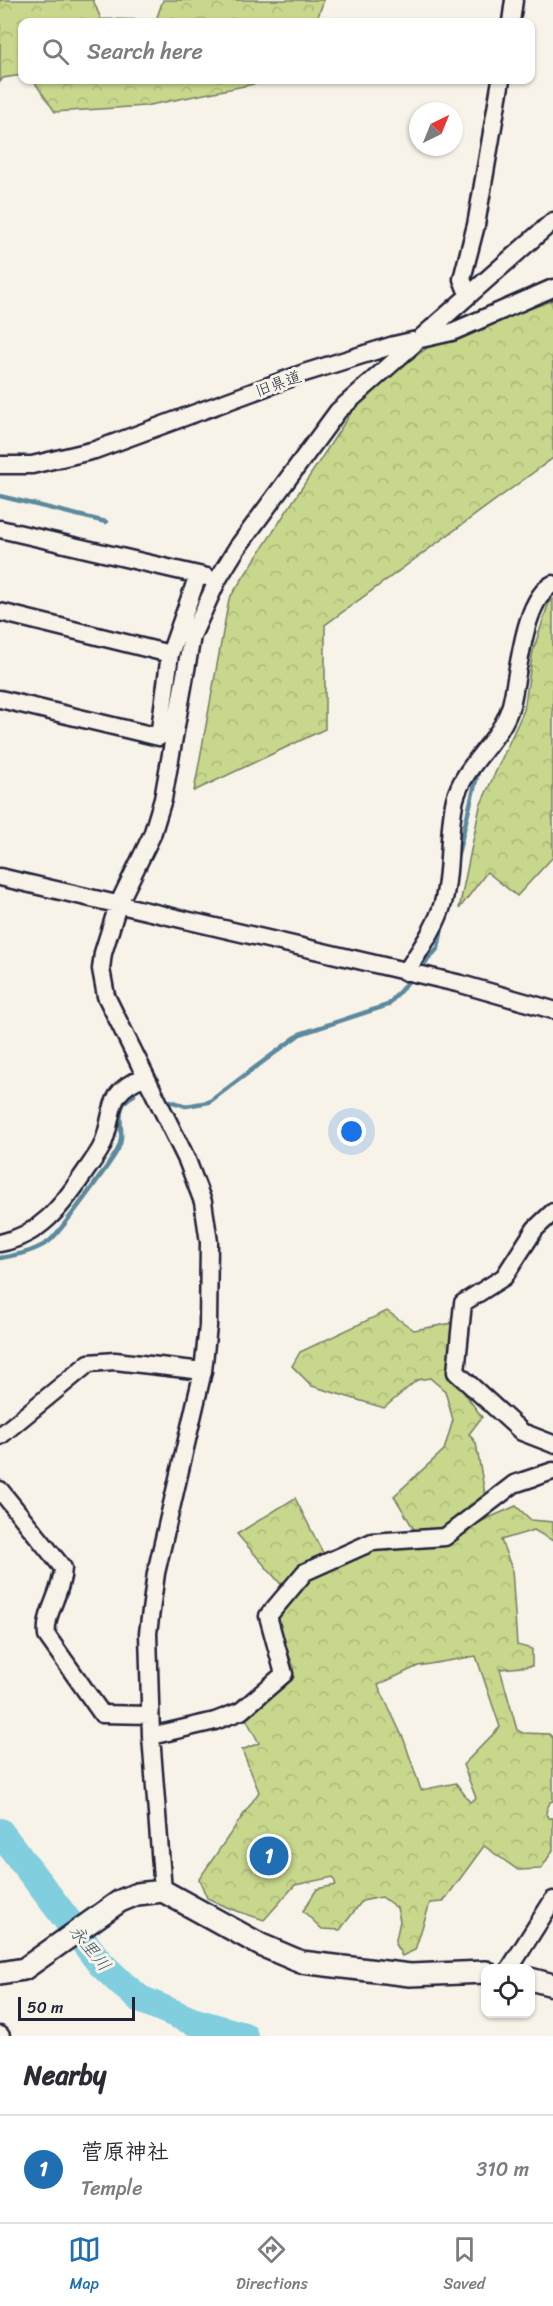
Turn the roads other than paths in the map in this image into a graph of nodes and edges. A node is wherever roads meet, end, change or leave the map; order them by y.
1 (514, 0) edge
2 (512, 18) edge
3 (500, 84) edge
4 (553, 221) edge
5 (553, 288) edge
6 (468, 294) junction
7 (419, 339) junction
8 (0, 465) edge
9 (1, 534) edge
10 (198, 575) junction
11 (218, 579) junction
12 (553, 584) edge
13 (0, 612) edge
14 (170, 654) junction
15 (0, 699) edge
16 (0, 877) edge
17 (118, 905) junction
18 (414, 974) junction
19 (553, 1010) edge
20 (144, 1077) junction
21 (553, 1212) edge
22 (0, 1243) edge
23 (203, 1371) junction
24 (0, 1436) edge
25 (553, 1444) edge
26 (553, 1471) edge
27 (0, 1490) edge
28 (150, 1715) junction
29 (151, 1736) junction
30 (163, 1891) junction
31 (553, 1900) edge
32 (513, 1964) edge
33 (481, 1972) edge
34 (0, 1973) edge
35 (535, 1980) edge
36 (553, 1984) edge

1 - 2 street
3 - 6 street
4 - 6 street
5 - 7 street, 旧県道
6 - 7 street
7 - 8 street, 旧県道
7 - 11 street
9 - 10 street
10 - 11 street
10 - 14 street
11 - 17 street
12 - 18 street
13 - 14 street
14 - 15 street
16 - 17 street
17 - 18 street
17 - 20 street
18 - 19 street
20 - 22 street
20 - 23 street
21 - 25 street
23 - 24 street
23 - 28 street
26 - 29 street
27 - 28 street
28 - 29 street
29 - 30 street
30 - 33 street
30 - 34 street
31 - 32 street
35 - 36 street

